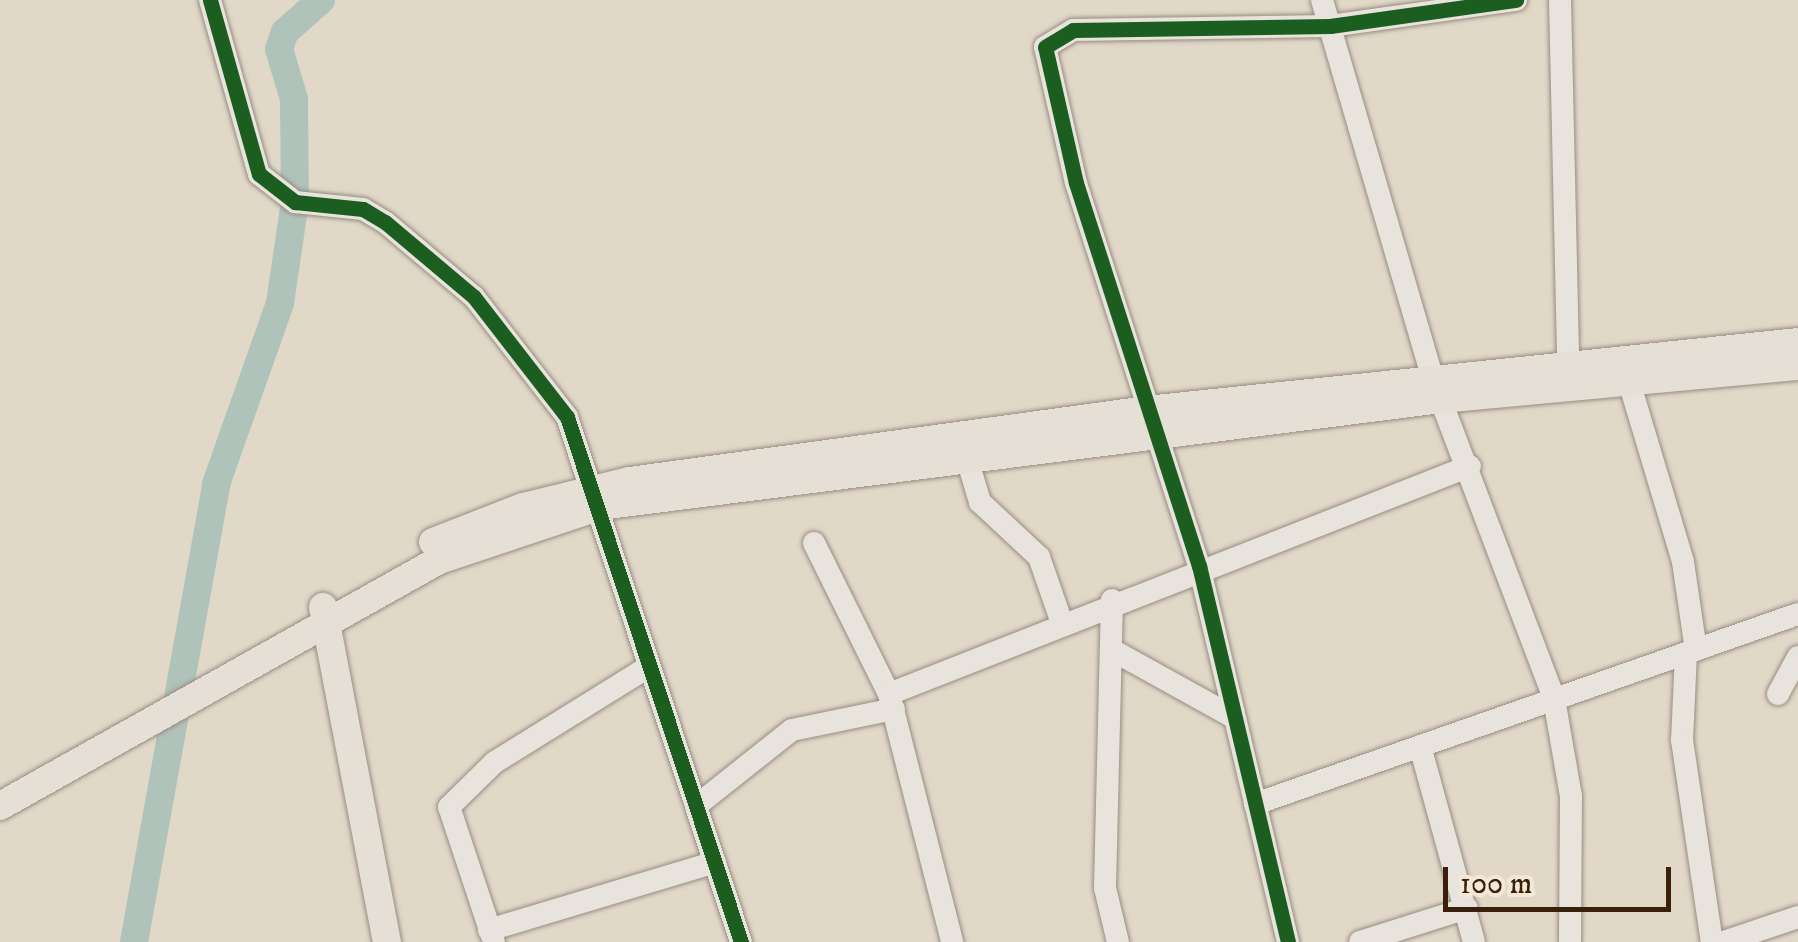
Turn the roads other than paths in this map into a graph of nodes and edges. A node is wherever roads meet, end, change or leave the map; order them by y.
1 (210, 0) edge
2 (1322, 0) edge
3 (1516, 0) edge
4 (1560, 0) edge
5 (1330, 26) junction
6 (1798, 342) edge
7 (1568, 366) junction
8 (1798, 366) edge
9 (1630, 385) junction
10 (1436, 388) junction
11 (1151, 422) junction
12 (968, 462) junction
13 (1470, 466) junction
14 (598, 497) junction
15 (814, 543) dead end
16 (1199, 566) junction
17 (1112, 600) junction
18 (325, 614) junction
19 (1798, 614) edge
20 (1061, 620) junction
21 (1114, 651) junction
22 (1691, 652) junction
23 (1798, 657) edge
24 (644, 669) junction
25 (1778, 694) dead end
26 (1554, 699) junction
27 (891, 702) junction
28 (1235, 718) junction
29 (1420, 746) junction
30 (84, 749) junction
31 (0, 785) edge
32 (1255, 804) junction
33 (0, 806) edge
34 (696, 806) junction
35 (715, 862) junction
36 (1467, 908) junction
37 (1798, 917) edge
38 (491, 936) edge
39 (387, 942) edge
40 (740, 942) edge
41 (952, 942) edge
42 (1118, 942) edge
43 (1288, 942) edge
44 (1360, 942) edge
45 (1474, 942) edge
46 (1570, 942) edge
47 (1712, 942) edge
48 (1724, 942) edge

1 - 14 street
2 - 5 street
3 - 5 street
4 - 7 street
5 - 10 street
5 - 11 street
6 - 7 main road
7 - 10 main road
8 - 9 main road
9 - 10 main road
9 - 22 street
10 - 11 main road
10 - 13 street
11 - 12 main road
11 - 14 main road
11 - 16 street
12 - 14 main road
12 - 20 street
13 - 16 street
13 - 26 street
14 - 18 main road
14 - 24 street
15 - 27 street
16 - 17 street
16 - 28 street
17 - 20 street
17 - 21 street
18 - 30 main road
18 - 39 main road
19 - 22 street
20 - 27 street
21 - 28 street
21 - 42 street
22 - 26 street
22 - 47 street
23 - 25 street
24 - 34 street
24 - 38 street
26 - 29 street
26 - 46 street
27 - 34 street
27 - 41 street
28 - 32 street
29 - 32 street
29 - 36 street
30 - 31 main road
30 - 33 main road
32 - 43 street
34 - 35 street
35 - 38 street
35 - 40 street
36 - 44 street
36 - 45 street
37 - 48 street

